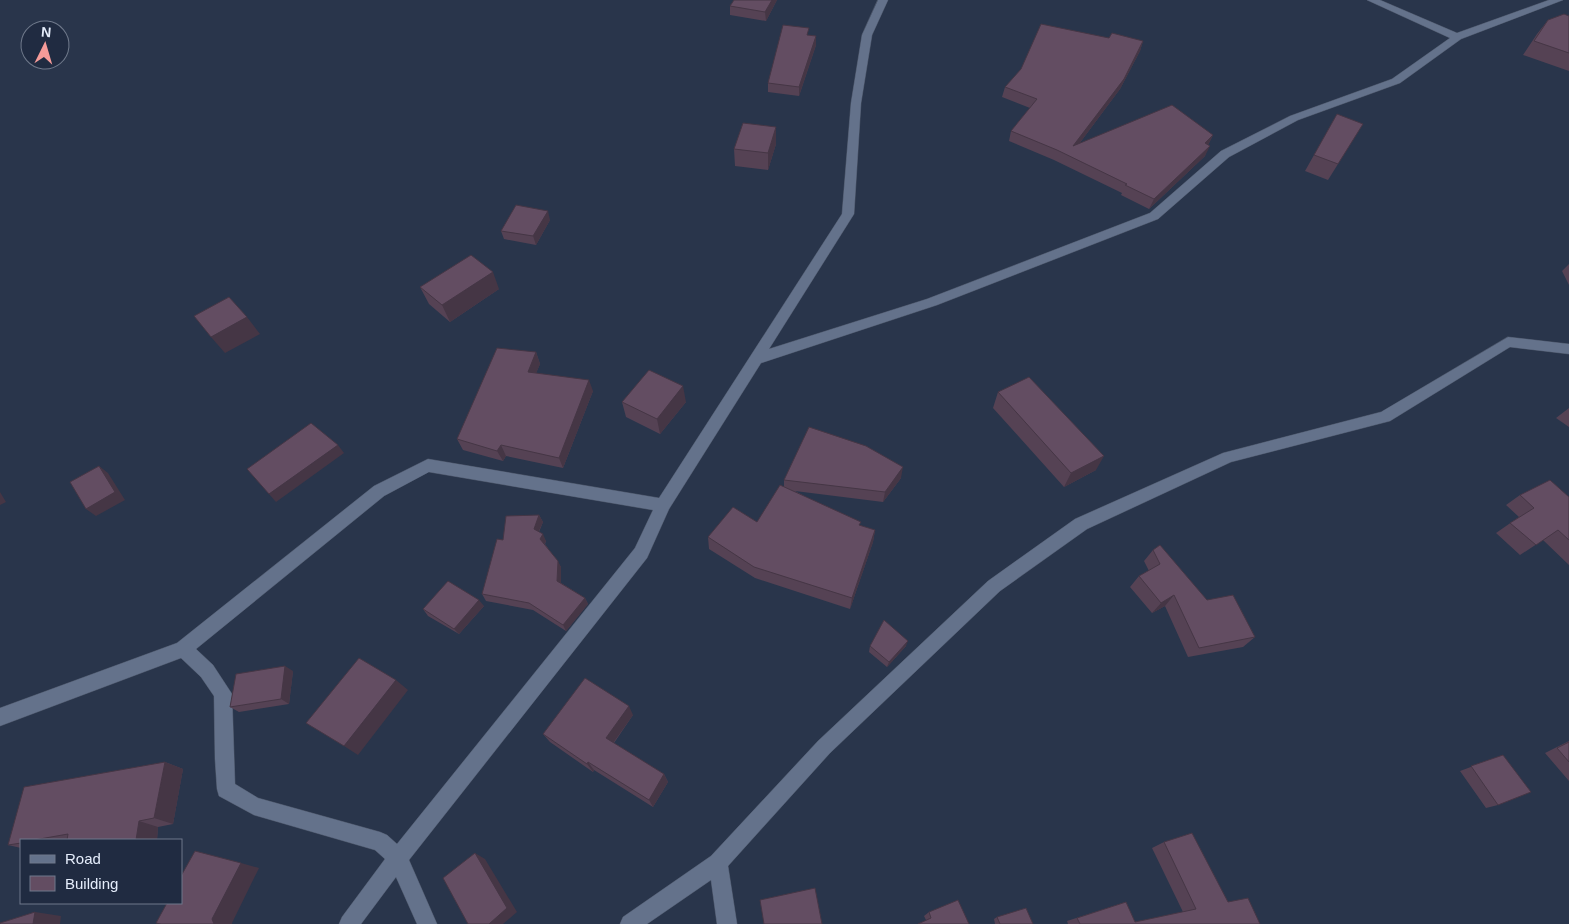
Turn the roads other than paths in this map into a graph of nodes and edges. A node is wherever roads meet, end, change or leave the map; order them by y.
1 (883, 0) edge
2 (1372, 0) edge
3 (1558, 0) edge
4 (1457, 37) junction
5 (1569, 349) edge
6 (756, 359) junction
7 (663, 505) junction
8 (183, 649) junction
9 (0, 717) edge
10 (398, 858) junction
11 (718, 863) junction
12 (349, 924) edge
13 (427, 924) edge
14 (630, 924) edge
15 (727, 924) edge

1 - 6 street
2 - 4 street
3 - 4 street
4 - 6 street
5 - 11 street
6 - 7 street
7 - 8 street
7 - 10 street
8 - 9 street
8 - 10 street
10 - 12 street
10 - 13 street
11 - 14 street
11 - 15 street

